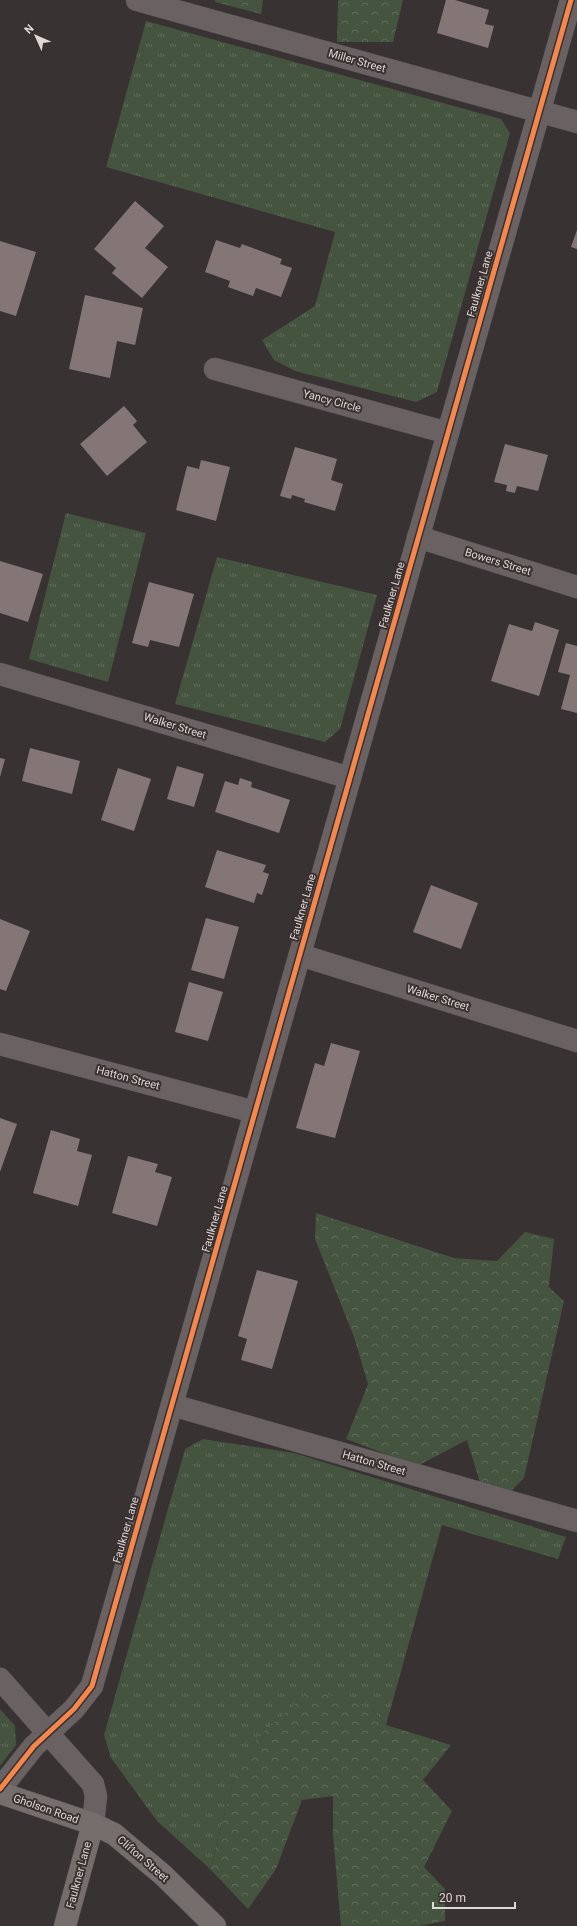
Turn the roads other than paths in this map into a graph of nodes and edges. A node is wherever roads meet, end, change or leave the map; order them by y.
1 (138, 0) edge
2 (571, 0) edge
3 (539, 112) junction
4 (577, 122) edge
5 (215, 369) dead end
6 (448, 433) junction
7 (418, 537) junction
8 (577, 587) edge
9 (0, 674) edge
10 (350, 778) junction
11 (300, 955) junction
12 (577, 1041) edge
13 (0, 1044) edge
14 (255, 1112) junction
15 (172, 1405) junction
16 (577, 1521) edge
17 (0, 1679) edge
18 (49, 1733) junction
19 (0, 1789) edge
20 (0, 1793) edge
21 (93, 1824) junction
22 (65, 1926) edge
23 (215, 1926) edge

1 - 3 street, Miller Street
2 - 3 street, Faulkner Lane
3 - 4 street, Miller Street
3 - 6 street, Faulkner Lane
5 - 6 street, Yancy Circle
6 - 7 street, Faulkner Lane
7 - 8 street, Bowers Street
7 - 10 street, Faulkner Lane
9 - 10 street, Walker Street
10 - 11 street, Faulkner Lane
11 - 12 street, Walker Street
11 - 14 street, Faulkner Lane
13 - 14 street, Hatton Street
14 - 15 street, Faulkner Lane
15 - 16 street, Hatton Street
15 - 18 street, Faulkner Lane
17 - 18 street
18 - 19 street, Faulkner Lane
18 - 21 street
20 - 21 main road, Gholson Road
21 - 22 main road, Faulkner Lane
21 - 23 main road, Clifton Street

